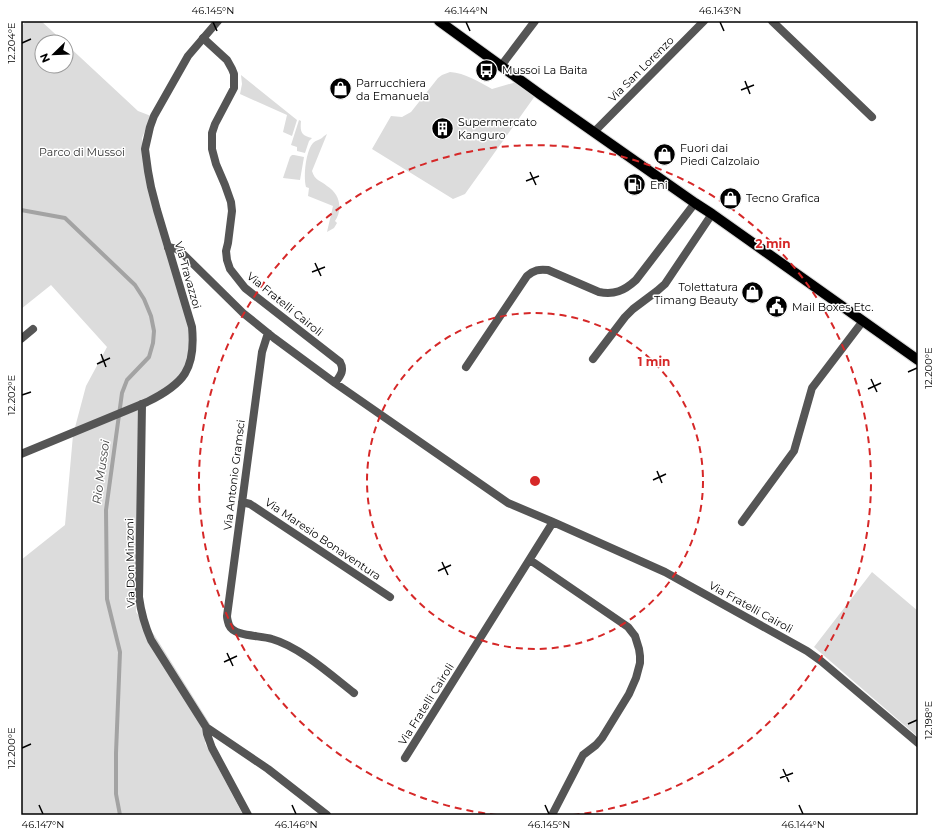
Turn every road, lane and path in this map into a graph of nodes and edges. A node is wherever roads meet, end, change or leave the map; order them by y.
1 (218, 21) edge
2 (439, 21) edge
3 (534, 21) edge
4 (704, 21) edge
5 (772, 21) edge
6 (203, 38) junction
7 (501, 66) junction
8 (872, 117) dead end
9 (594, 132) junction
10 (695, 203) junction
11 (712, 214) junction
12 (168, 247) junction
13 (863, 321) junction
14 (33, 329) dead end
15 (268, 333) junction
16 (21, 339) edge
17 (593, 359) dead end
18 (918, 360) edge
19 (466, 367) dead end
20 (335, 383) junction
21 (138, 405) junction
22 (21, 454) edge
23 (242, 502) junction
24 (554, 522) junction
25 (742, 522) dead end
26 (530, 560) junction
27 (390, 597) dead end
28 (354, 693) dead end
29 (206, 727) junction
30 (918, 743) edge
31 (404, 758) dead end
32 (248, 815) edge
33 (327, 815) edge
34 (552, 815) edge

1 - 6 street, Via Travazzoi
2 - 7 main road
3 - 7 street
4 - 9 street, Via San Lorenzo
5 - 8 street
6 - 12 street, Via Travazzoi
6 - 20 street, Via Fratelli Cairoli
7 - 9 main road
9 - 10 main road
10 - 11 main road
10 - 19 street
11 - 13 main road
11 - 17 street
12 - 15 street, Via Fratelli Cairoli
12 - 21 street, Via Travazzoi
13 - 18 main road
13 - 25 street
14 - 16 street
15 - 20 street, Via Fratelli Cairoli
15 - 23 street, Via Antonio Gramsci
20 - 24 street, Via Fratelli Cairoli
21 - 22 street, Via Travazzoi
21 - 29 street, Via Don Minzoni
23 - 27 street, Via Maresio Bonaventura
23 - 28 street, Via Antonio Gramsci
24 - 26 street, Via Fratelli Cairoli
24 - 30 street, Via Fratelli Cairoli
26 - 31 street, Via Fratelli Cairoli
26 - 34 street
29 - 32 street, Via Don Minzoni
29 - 33 street, Via Don Minzoni

